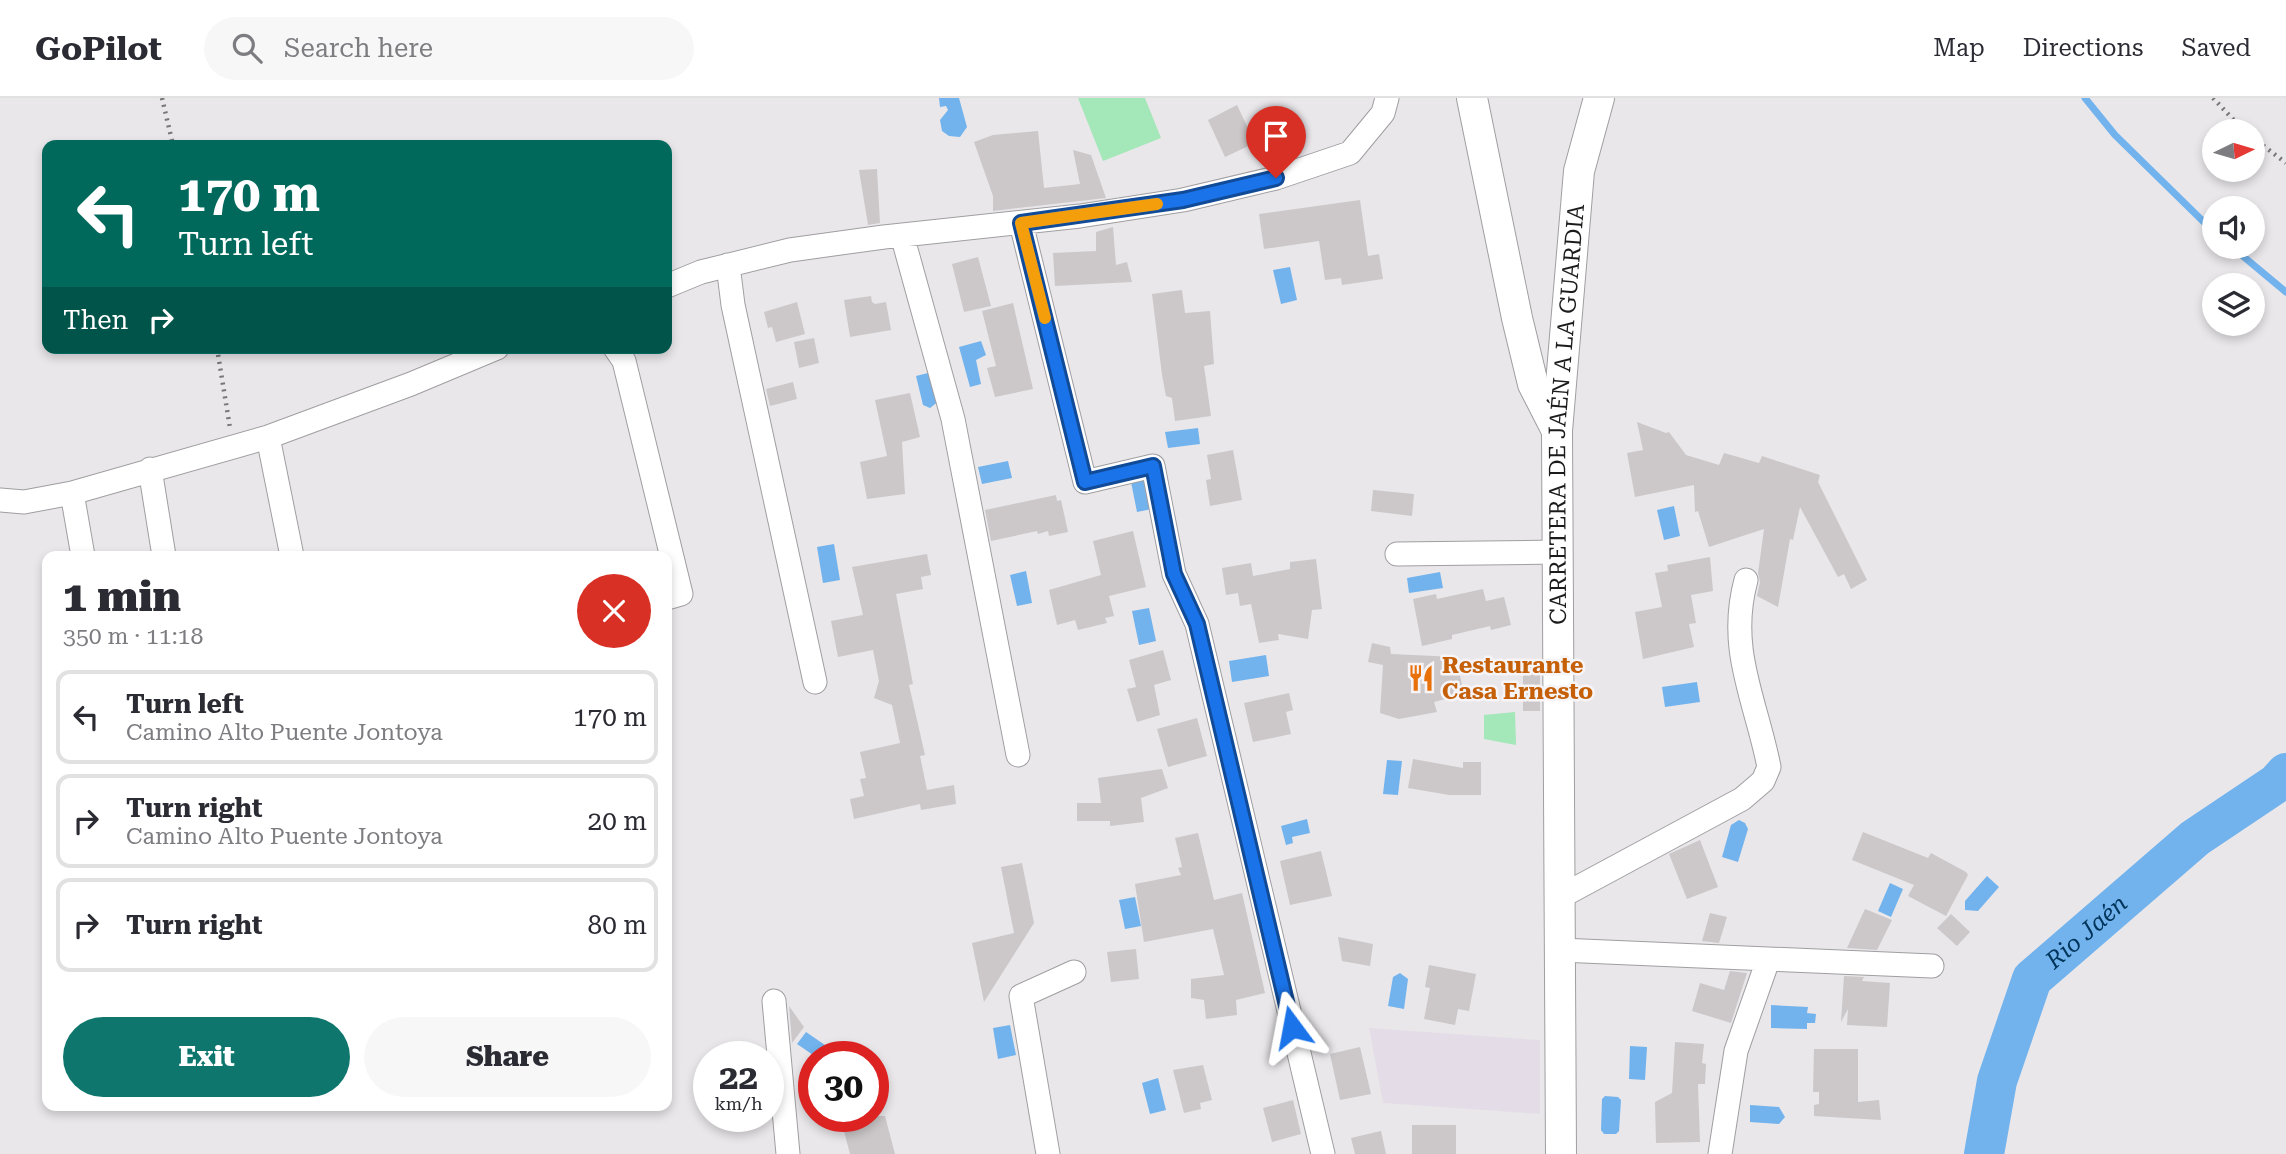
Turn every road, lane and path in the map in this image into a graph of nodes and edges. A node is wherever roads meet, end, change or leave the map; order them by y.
1 (162, 98) edge
2 (1387, 98) edge
3 (1472, 98) edge
4 (1599, 98) edge
5 (2213, 98) edge
6 (2233, 119) edge
7 (172, 140) edge
8 (2265, 147) edge
9 (2286, 163) edge
10 (1021, 223) junction
11 (902, 235) junction
12 (727, 265) junction
13 (672, 284) edge
14 (218, 354) edge
15 (483, 354) edge
16 (619, 354) edge
17 (1557, 431) junction
18 (268, 436) junction
19 (233, 446) junction
20 (150, 469) junction
21 (72, 493) junction
22 (0, 500) edge
23 (82, 551) edge
24 (163, 551) edge
25 (291, 551) edge
26 (1558, 552) junction
27 (1396, 554) dead end
28 (1746, 580) dead end
29 (672, 597) edge
30 (815, 682) dead end
31 (1018, 755) dead end
32 (1560, 897) junction
33 (1560, 950) junction
34 (1768, 960) junction
35 (1932, 966) dead end
36 (1074, 972) dead end
37 (774, 1000) dead end
38 (788, 1154) edge
39 (1048, 1154) edge
40 (1323, 1154) edge
41 (1561, 1154) edge
42 (1720, 1154) edge

1 - 7 path
2 - 10 street
3 - 17 street
4 - 17 street, CARRETERA DE JAÉN A LA GUARDIA
5 - 6 path
8 - 9 path
10 - 11 street
10 - 40 street
11 - 12 street
11 - 31 street
12 - 13 street
12 - 30 street
14 - 19 path
15 - 18 street
16 - 29 street
17 - 26 street, CARRETERA DE JAÉN A LA GUARDIA
18 - 19 street
18 - 25 street
19 - 20 street
20 - 21 street
20 - 24 street
21 - 22 street
21 - 23 street
26 - 27 street
26 - 32 street, CARRETERA DE JAÉN A LA GUARDIA
28 - 32 street
32 - 33 street, CARRETERA DE JAÉN A LA GUARDIA
33 - 34 street
33 - 41 street, CARRETERA DE JAÉN A LA GUARDIA
34 - 35 street
34 - 42 street
36 - 39 street
37 - 38 street

